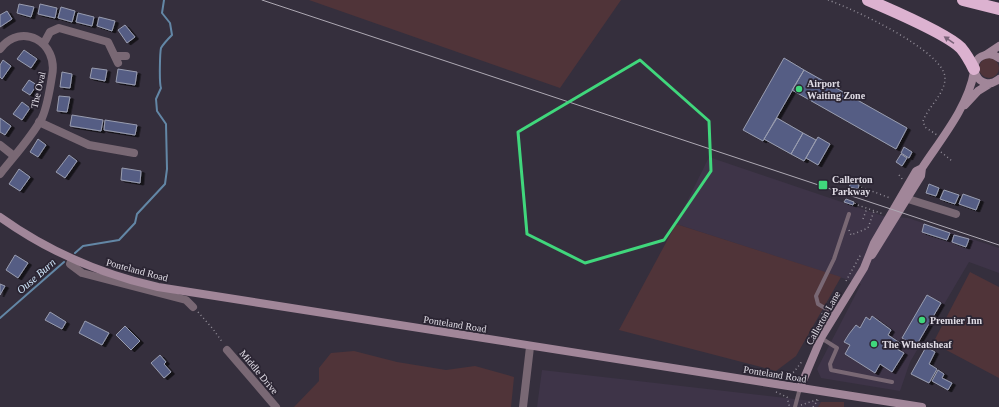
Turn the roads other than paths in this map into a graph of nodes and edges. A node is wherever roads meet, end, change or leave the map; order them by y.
1 (868, 0) edge
2 (963, 0) edge
3 (999, 9) edge
4 (44, 43) junction
5 (999, 46) edge
6 (0, 49) edge
7 (987, 54) junction
8 (126, 56) dead end
9 (999, 58) edge
10 (974, 70) junction
11 (999, 79) edge
12 (991, 84) junction
13 (954, 118) junction
14 (39, 122) junction
15 (0, 145) edge
16 (134, 152) dead end
17 (14, 156) junction
18 (919, 169) junction
19 (0, 174) edge
20 (908, 198) junction
21 (849, 214) dead end
22 (956, 214) dead end
23 (0, 217) edge
24 (72, 259) junction
25 (868, 260) junction
26 (192, 307) road end
27 (835, 314) junction
28 (821, 338) junction
29 (530, 346) junction
30 (227, 350) road end
31 (892, 382) dead end
32 (800, 388) junction
33 (276, 407) edge
34 (523, 407) edge
35 (795, 407) edge
36 (922, 407) edge

10 -> 1 highway
2 - 3 highway
4 - 6 street
4 - 8 street
4 - 14 street, The Oval
5 - 7 main road
7 - 9 main road
7 - 10 main road
10 - 12 main road
10 - 13 main road, Callerton Lane
11 - 12 main road, Callerton Lane
12 - 13 main road, Callerton Lane
13 - 18 main road, Callerton Lane
14 - 16 street, The Oval
14 - 17 street, The Oval
15 - 17 street
17 - 19 street, The Oval
18 - 20 main road, Callerton Lane
18 - 25 main road, Callerton Lane
20 - 22 street
20 - 25 main road, Callerton Lane
21 - 27 lane
23 - 24 main road, Ponteland Road
24 - 26 street
24 - 29 main road, Ponteland Road
25 - 27 main road, Callerton Lane
27 - 28 main road, Callerton Lane
28 - 31 lane
28 - 32 main road, Callerton Lane
29 - 32 main road, Ponteland Road
29 - 34 street
30 - 33 street, Middle Drive
32 - 35 lane
32 - 36 main road, Ponteland Road

